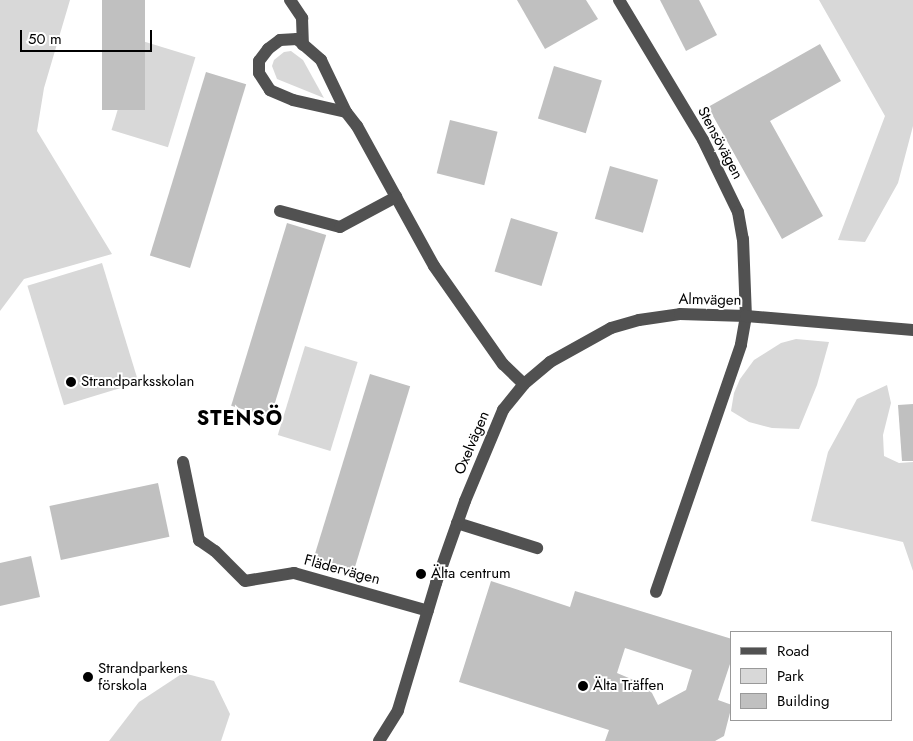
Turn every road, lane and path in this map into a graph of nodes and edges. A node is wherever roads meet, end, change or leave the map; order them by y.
1 (290, 0) edge
2 (619, 0) edge
3 (303, 45) junction
4 (346, 112) junction
5 (396, 197) junction
6 (280, 211) dead end
7 (746, 316) junction
8 (913, 330) edge
9 (524, 384) junction
10 (183, 462) dead end
11 (457, 523) junction
12 (537, 548) dead end
13 (656, 592) dead end
14 (428, 611) junction
15 (379, 741) edge

1 - 3 street
2 - 7 street, Stensövägen
3 - 4 street
3 - 4 street
4 - 5 street
5 - 6 street
5 - 9 street
7 - 8 street, Almvägen
7 - 9 street, Almvägen
7 - 13 street, Stensövägen
9 - 11 street, Oxelvägen
10 - 14 street, Flädervägen
11 - 12 street
11 - 14 street, Oxelvägen
14 - 15 street, Oxelvägen

